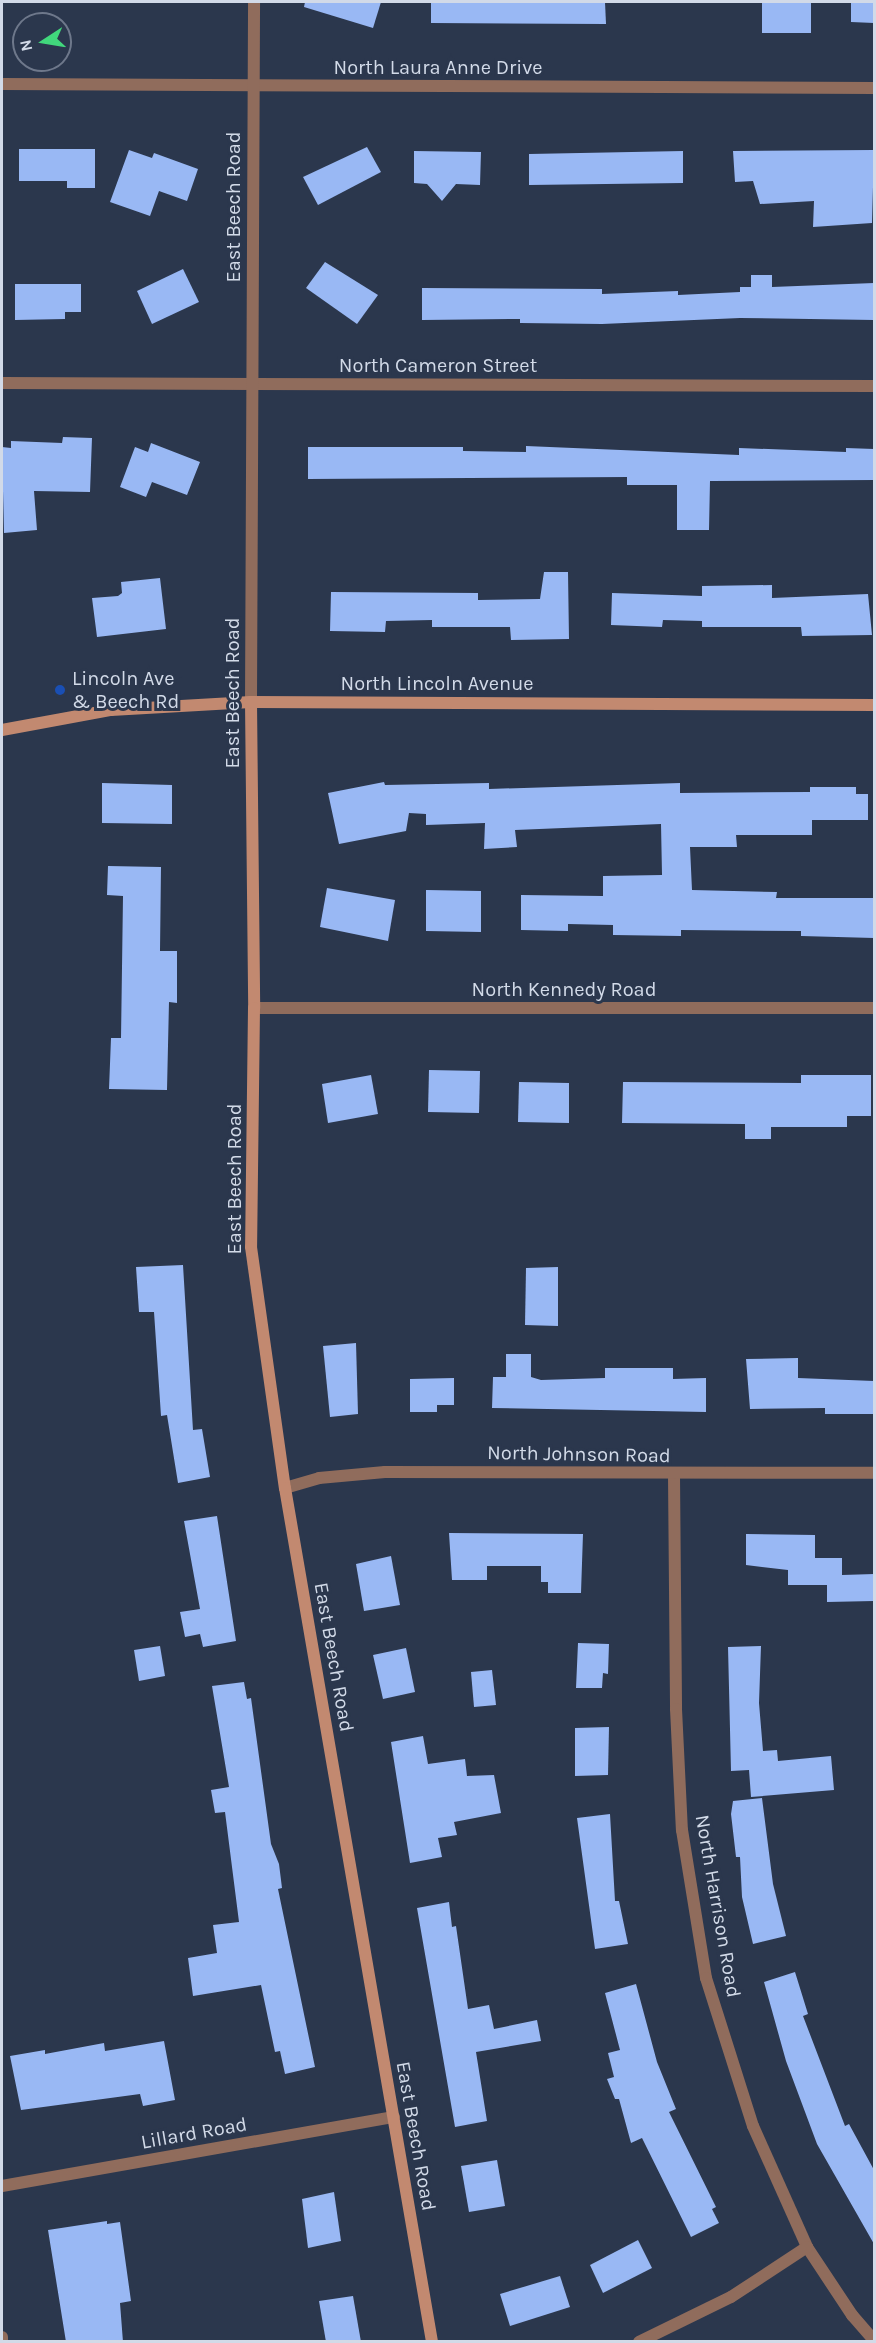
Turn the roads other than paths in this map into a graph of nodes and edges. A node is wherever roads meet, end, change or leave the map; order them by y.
1 (254, 2) edge
2 (2, 84) edge
3 (253, 86) junction
4 (874, 88) edge
5 (2, 383) edge
6 (252, 384) junction
7 (874, 386) edge
8 (251, 702) junction
9 (874, 705) edge
10 (2, 730) edge
11 (255, 1008) junction
12 (874, 1008) edge
13 (874, 1473) edge
14 (674, 1475) junction
15 (285, 1488) junction
16 (394, 2117) junction
17 (2, 2186) edge
18 (807, 2247) junction
19 (2, 2337) edge
20 (874, 2340) edge
21 (2, 2342) edge
22 (432, 2342) edge
23 (639, 2342) edge

1 - 3 street, East Beech Road
2 - 3 street, North Laura Anne Drive
3 - 4 street, North Laura Anne Drive
3 - 6 street, East Beech Road
5 - 6 street, North Cameron Street
6 - 7 street, North Cameron Street
6 - 8 street, East Beech Road
8 - 9 street, North Lincoln Avenue
8 - 10 street, North Lincoln Avenue
8 - 11 street, East Beech Road
11 - 12 street, North Kennedy Road
11 - 15 street, East Beech Road
13 - 14 street, North Johnson Road
14 - 15 street, North Johnson Road
14 - 18 street, North Harrison Road
15 - 16 street, East Beech Road
16 - 17 street, Lillard Road
16 - 22 street, East Beech Road
18 - 20 street, North Harrison Road
18 - 23 street
19 - 21 street

